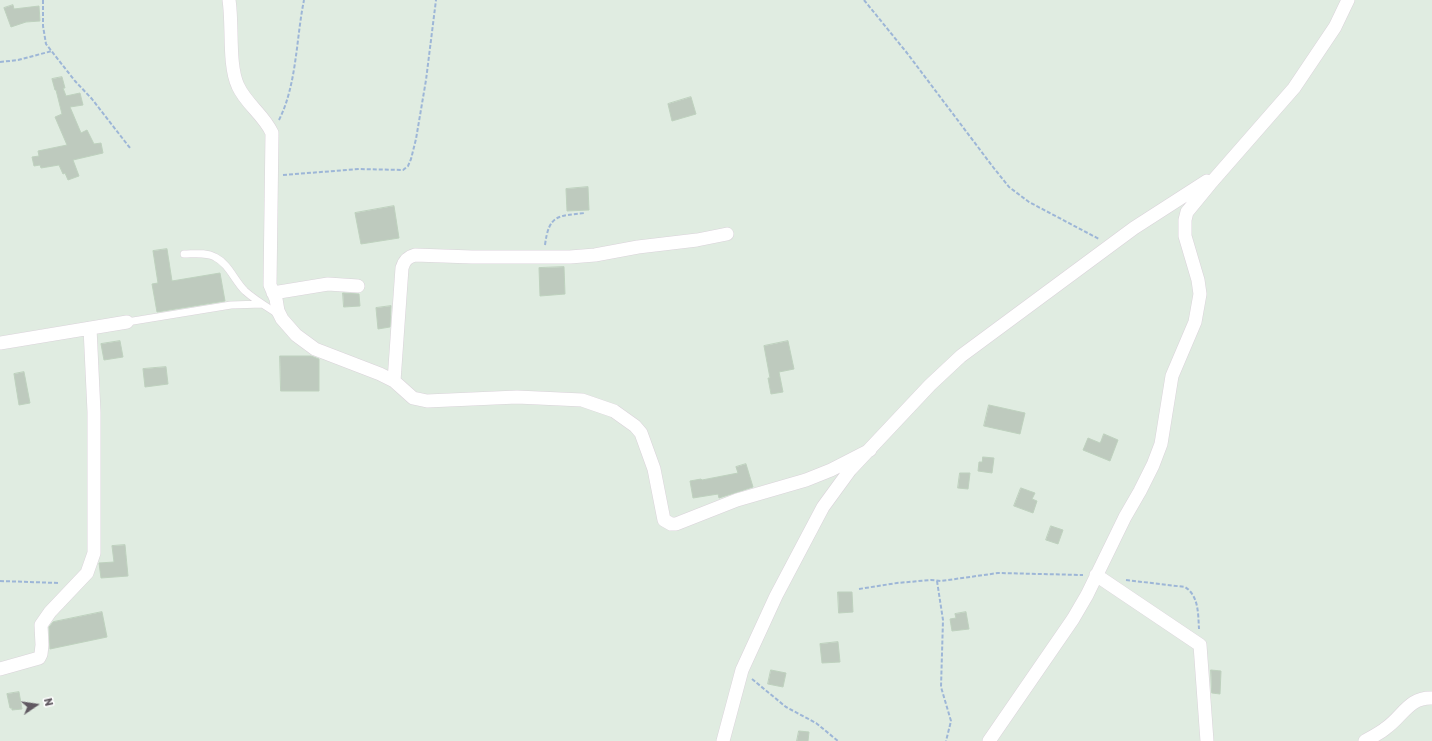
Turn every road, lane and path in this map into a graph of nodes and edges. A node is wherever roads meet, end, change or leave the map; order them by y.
1 (43, 0) edge
2 (229, 0) edge
3 (304, 0) edge
4 (436, 0) edge
5 (864, 0) edge
6 (1348, 0) edge
7 (52, 51) junction
8 (0, 62) edge
9 (272, 134) junction
10 (130, 148) dead end
11 (1218, 174) junction
12 (272, 176) junction
13 (585, 213) dead end
14 (727, 234) dead end
15 (1111, 245) junction
16 (184, 254) dead end
17 (543, 257) junction
18 (358, 286) dead end
19 (273, 293) junction
20 (262, 304) junction
21 (280, 316) junction
22 (127, 322) joint
23 (90, 328) junction
24 (0, 343) edge
25 (394, 381) junction
26 (870, 450) junction
27 (1096, 575) junction
28 (1122, 579) dead end
29 (0, 581) edge
30 (937, 581) junction
31 (76, 584) junction
32 (859, 588) dead end
33 (1200, 645) junction
34 (0, 669) edge
35 (742, 670) junction
36 (1432, 698) edge
37 (723, 741) edge
38 (838, 741) edge
39 (946, 741) edge
40 (989, 741) edge
41 (1207, 741) edge
42 (1365, 741) edge

1 - 7 path
2 - 9 street
3 - 9 path
4 - 12 path
5 - 15 path
6 - 11 street
7 - 8 path
7 - 10 path
9 - 12 street
11 - 15 street
11 - 27 street
12 - 19 street
13 - 17 path
14 - 17 street
15 - 26 street
16 - 20 lane
17 - 25 street
18 - 19 street
19 - 21 street
20 - 21 lane
20 - 22 lane
21 - 25 street
22 - 23 street
23 - 24 street
23 - 31 street
25 - 26 street
26 - 35 street
27 - 30 path
27 - 33 street
27 - 40 street
28 - 33 path
29 - 31 path
30 - 32 path
30 - 39 path
31 - 34 street
33 - 41 street
35 - 37 street
35 - 38 path
36 - 42 street

